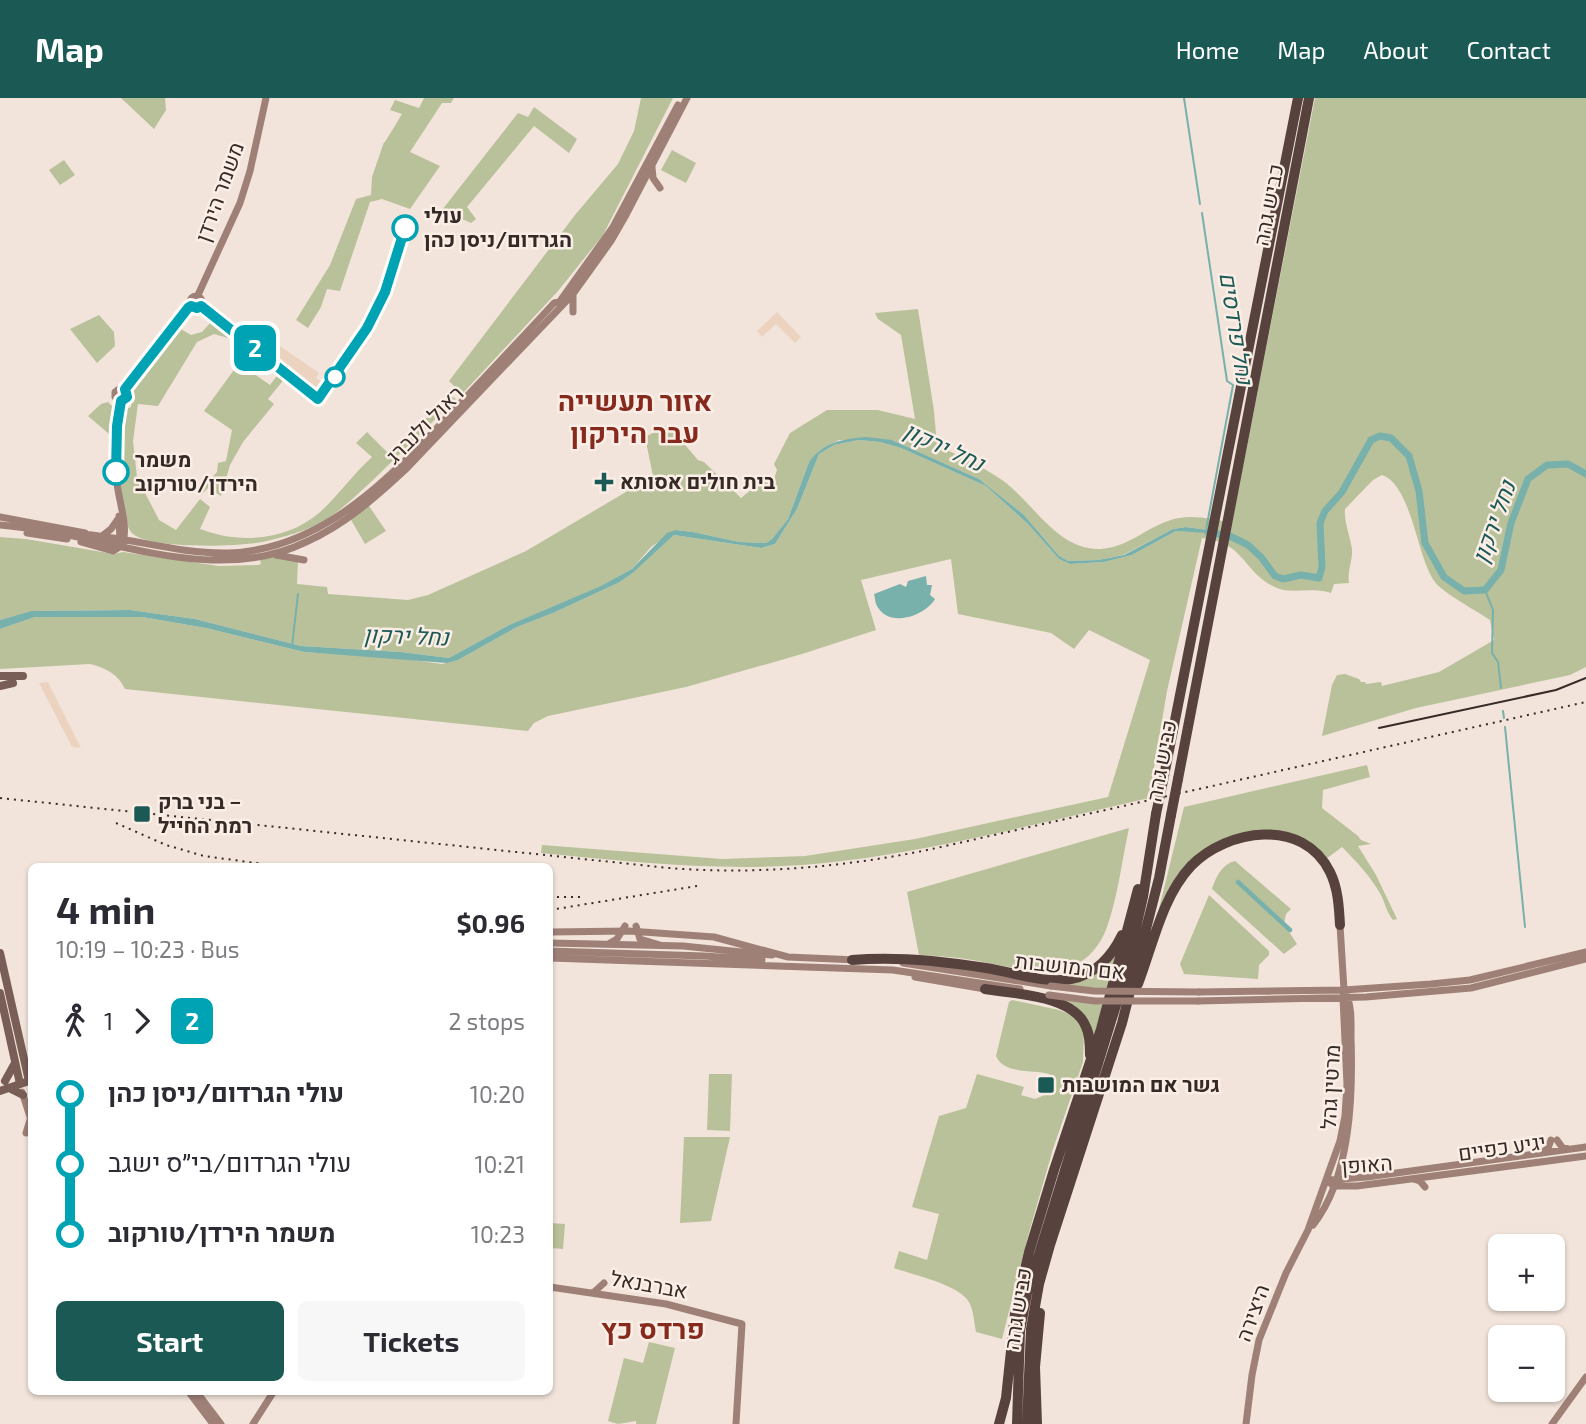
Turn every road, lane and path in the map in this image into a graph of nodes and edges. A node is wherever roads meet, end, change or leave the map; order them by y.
1 (267, 98) edge
2 (684, 98) edge
3 (1298, 98) edge
4 (1310, 98) edge
5 (652, 167) junction
6 (660, 188) dead end
7 (573, 294) junction
8 (573, 312) dead end
9 (467, 402) junction
10 (0, 517) edge
11 (121, 517) junction
12 (0, 527) edge
13 (56, 532) junction
14 (89, 534) junction
15 (102, 540) junction
16 (77, 541) junction
17 (121, 542) junction
18 (148, 545) junction
19 (272, 554) junction
20 (304, 560) dead end
21 (0, 676) edge
22 (23, 676) dead end
23 (13, 683) dead end
24 (0, 686) edge
25 (1153, 831) junction
26 (1137, 895) junction
27 (1340, 925) joint
28 (625, 926) dead end
29 (636, 926) dead end
30 (553, 932) edge
31 (553, 943) edge
32 (610, 943) junction
33 (660, 945) junction
34 (553, 951) edge
35 (1586, 952) edge
36 (0, 953) edge
37 (788, 957) junction
38 (553, 958) edge
39 (1586, 959) edge
40 (852, 960) junction
41 (803, 965) junction
42 (880, 969) junction
43 (1343, 975) junction
44 (985, 989) joint
45 (0, 993) edge
46 (1328, 994) junction
47 (1345, 995) junction
48 (1199, 996) junction
49 (1366, 997) junction
50 (1343, 1008) junction
51 (1350, 1014) junction
52 (1122, 1023) junction
53 (28, 1062) edge
54 (15, 1063) junction
55 (1089, 1066) junction
56 (27, 1080) edge
57 (3, 1086) edge
58 (23, 1095) junction
59 (28, 1111) edge
60 (28, 1128) edge
61 (26, 1133) dead end
62 (1586, 1147) edge
63 (1570, 1149) junction
64 (1542, 1153) junction
65 (1586, 1156) edge
66 (1341, 1160) junction
67 (1424, 1173) junction
68 (1367, 1177) junction
69 (1412, 1179) junction
70 (1332, 1182) junction
71 (1357, 1186) junction
72 (1425, 1187) dead end
73 (1327, 1199) junction
74 (1308, 1230) junction
75 (1051, 1240) junction
76 (604, 1283) dead end
77 (553, 1286) edge
78 (593, 1293) junction
79 (1586, 1377) edge
80 (191, 1395) edge
81 (199, 1395) edge
82 (271, 1395) edge
83 (213, 1424) edge
84 (221, 1424) edge
85 (253, 1424) edge
86 (737, 1424) edge
87 (999, 1424) edge
88 (1017, 1424) edge
89 (1027, 1424) edge
90 (1037, 1424) edge
91 (1248, 1424) edge
92 (1552, 1424) edge

1 - 11 street, משמר הירדן
2 - 5 street, ראול ולנברג
2 - 9 street, ראול ולנברג
3 - 25 highway, כביש גהה, bridge
4 - 52 highway, כביש גהה, bridge
5 - 6 street
5 - 7 street, ראול ולנברג
7 - 8 street
7 - 9 street, ראול ולנברג
9 - 18 street, ראול ולנברג
9 - 19 street, ראול ולנברג
10 - 14 street
11 - 15 street
11 - 17 street
11 - 18 street
12 - 13 street, ראול ולנברג
12 - 16 street
13 - 14 street, ראול ולנברג
13 - 15 street, ראול ולנברג
14 - 15 street, ראול ולנברג
15 - 16 street
15 - 17 street, ראול ולנברג
16 - 17 street
17 - 18 street, ראול ולנברג
17 - 19 street, ראול ולנברג
19 - 20 street
21 - 22 main road
23 - 24 main road
25 - 26 highway
25 - 88 highway, כביש גהה
26 - 40 highway
26 - 55 highway
27 - 43 street, מרטין גהל
27 - 52 highway
28 - 32 street, bridge
29 - 33 street, bridge
30 - 37 street, אם המושבות
31 - 32 street
32 - 33 street, bridge
33 - 37 street
34 - 41 street
35 - 47 street, אם המושבות
36 - 53 main road
37 - 40 street, אם המושבות
38 - 41 street, אם המושבות
39 - 49 street, אם המושבות
40 - 48 street, אם המושבות, bridge
41 - 42 street, אם המושבות
42 - 44 street
42 - 48 street, אם המושבות, bridge
43 - 46 street
43 - 47 street, מרטין גהל
44 - 55 highway
45 - 54 main road
46 - 47 street, אם המושבות
46 - 48 street, אם המושבות
46 - 50 street
47 - 49 street, אם המושבות
47 - 50 street, מרטין גהל
47 - 51 street, מרטין גהל
49 - 51 street
50 - 70 street, מרטין גהל
51 - 66 street, מרטין גהל
52 - 75 highway, כביש גהה
53 - 56 main road
54 - 56 main road
54 - 57 main road
55 - 87 highway
56 - 57 main road
56 - 58 street
57 - 58 main road
58 - 59 street
60 - 61 street
62 - 63 street, יגיע כפיים
63 - 64 street, יגיע כפיים
63 - 64 street
64 - 67 street, יגיע כפיים
65 - 67 street, יגיע כפיים
66 - 68 street
66 - 70 street, מרטין גהל
67 - 68 street, האופן
67 - 69 street, האופן
68 - 70 street, האופן
69 - 71 street, האופן
69 - 72 street
70 - 71 street, האופן
70 - 73 street, היצירה
70 - 74 street, היצירה
71 - 73 street
73 - 74 street, היצירה
74 - 91 street, היצירה
75 - 89 highway, כביש גהה
75 - 90 highway
76 - 78 street
77 - 78 street, אברבנאל
78 - 86 street, אברבנאל
79 - 92 street
80 - 83 street
81 - 84 street
82 - 85 street

